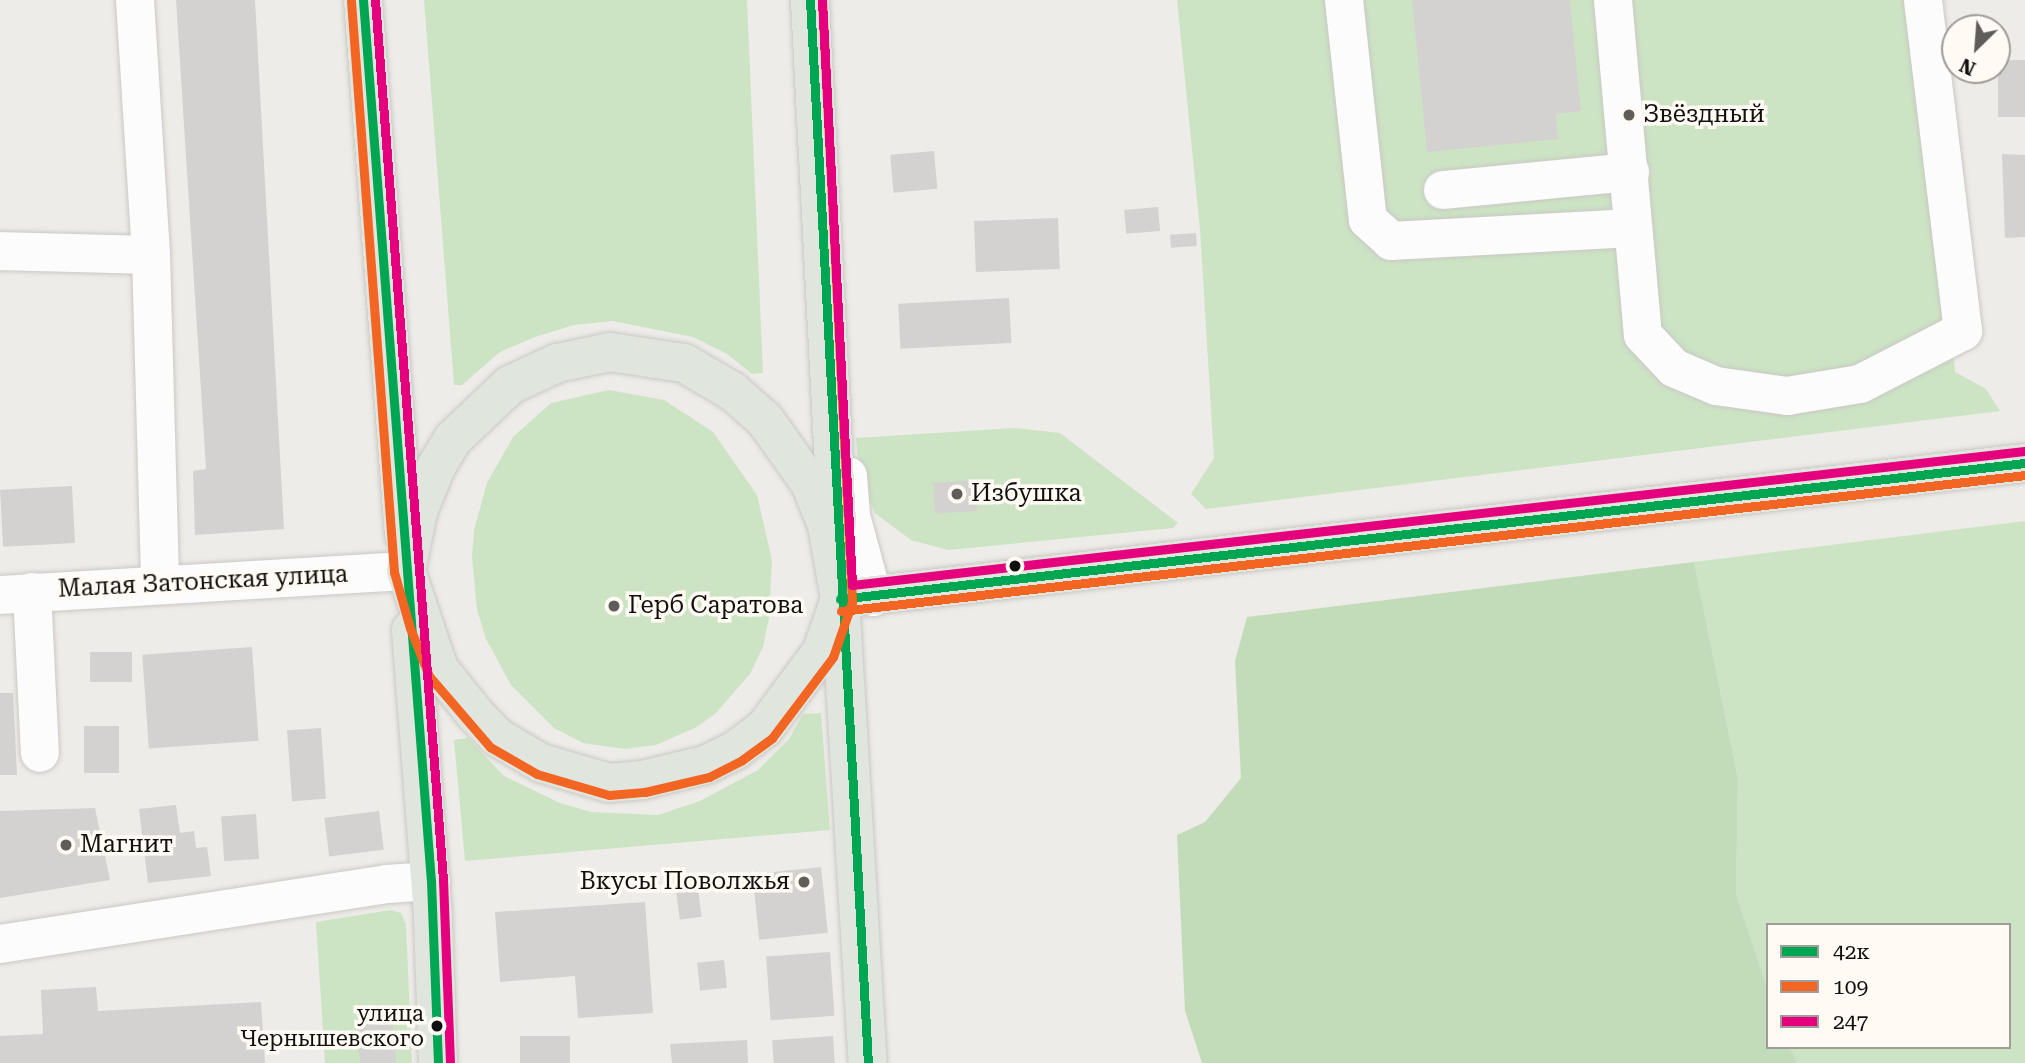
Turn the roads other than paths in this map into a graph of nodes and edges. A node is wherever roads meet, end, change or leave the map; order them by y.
1 (135, 0) edge
2 (363, 0) edge
3 (810, 0) edge
4 (822, 0) edge
5 (1344, 0) edge
6 (1613, 0) edge
7 (1923, 0) edge
8 (1630, 172) junction
9 (1443, 190) dead end
10 (1632, 228) junction
11 (0, 251) edge
12 (151, 254) junction
13 (2025, 463) edge
14 (407, 571) junction
15 (160, 583) junction
16 (16, 594) edge
17 (857, 598) junction
18 (40, 753) dead end
19 (431, 881) junction
20 (0, 944) edge
21 (438, 1063) edge
22 (868, 1063) edge

1 - 12 street
2 - 14 main road
3 - 17 main road
4 - 17 street
5 - 10 street
6 - 8 street
7 - 10 street
8 - 9 street
8 - 10 street
11 - 12 street
12 - 15 street
13 - 17 main road
14 - 15 street, Малая Затонская улица
14 - 17 main road
14 - 17 main road
14 - 19 main road
15 - 16 street, Малая Затонская улица
16 - 18 street
17 - 22 main road
19 - 20 street
19 - 21 main road

